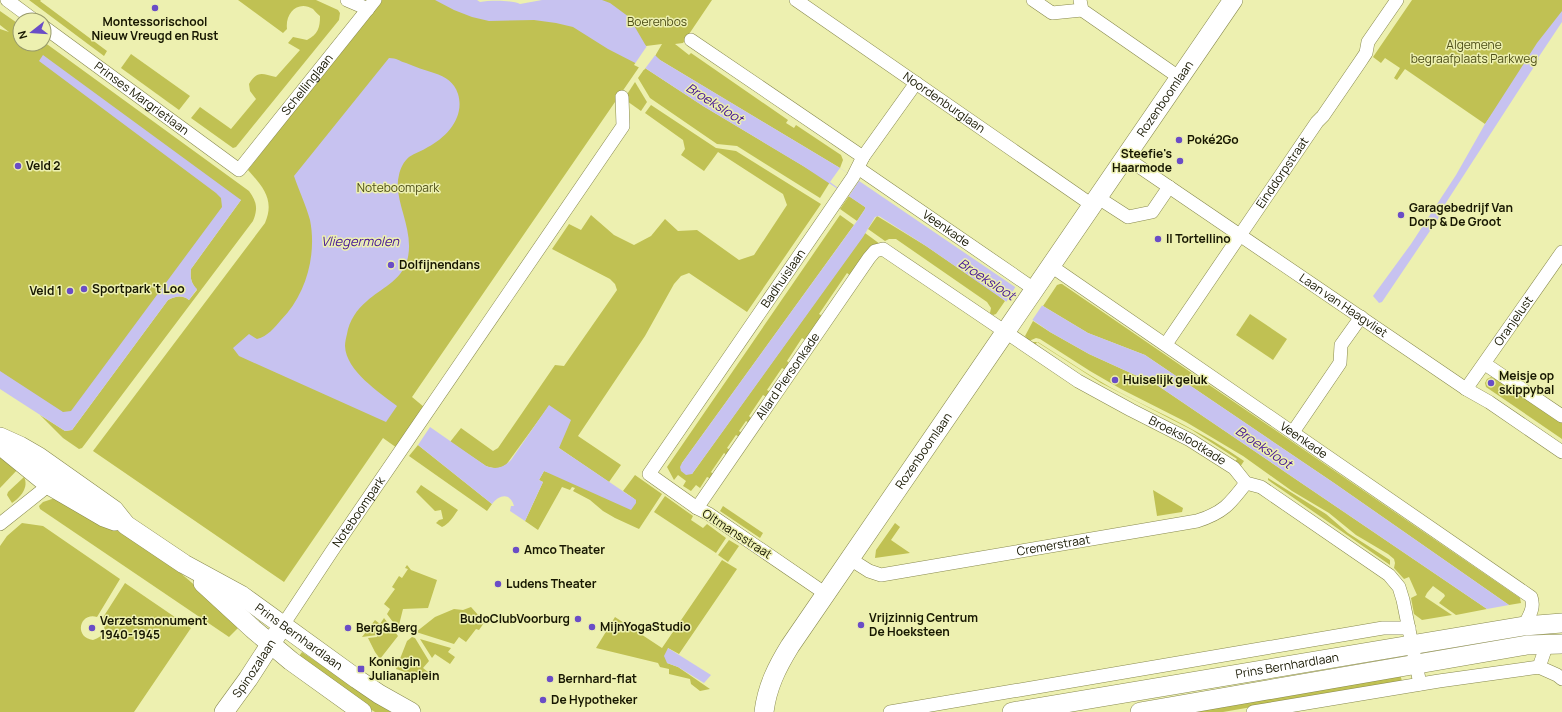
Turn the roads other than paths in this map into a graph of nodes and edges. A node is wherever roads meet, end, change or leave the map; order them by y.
1 (7, 0) edge
2 (347, 0) edge
3 (1033, 0) edge
4 (1233, 0) edge
5 (1397, 0) edge
6 (802, 2) edge
7 (372, 5) edge
8 (1081, 5) edge
9 (23, 12) edge
10 (52, 33) edge
11 (691, 40) dead end
12 (1180, 78) junction
13 (916, 82) junction
14 (622, 97) dead end
15 (1125, 157) junction
16 (858, 167) junction
17 (239, 170) joint
18 (1169, 187) junction
19 (1095, 201) junction
20 (1241, 235) junction
21 (883, 249) joint
22 (1562, 252) edge
23 (1051, 266) junction
24 (1033, 291) junction
25 (1361, 317) junction
26 (1009, 326) junction
27 (1166, 344) junction
28 (1485, 364) junction
29 (1466, 390) junction
30 (1562, 416) edge
31 (1293, 432) junction
32 (0, 437) edge
33 (0, 445) edge
34 (1562, 452) edge
35 (649, 474) joint
36 (1246, 483) junction
37 (49, 485) junction
38 (697, 508) junction
39 (1, 520) edge
40 (126, 525) junction
41 (850, 559) junction
42 (184, 564) junction
43 (826, 594) junction
44 (1562, 623) edge
45 (283, 625) junction
46 (1524, 626) junction
47 (1411, 637) junction
48 (271, 644) junction
49 (1555, 644) edge
50 (1416, 665) junction
51 (1539, 667) junction
52 (1559, 677) edge
53 (1420, 684) junction
54 (916, 710) edge
55 (224, 712) edge
56 (362, 712) edge
57 (411, 712) edge
58 (764, 712) edge
59 (890, 712) edge
60 (1012, 712) edge
61 (1140, 712) edge
62 (1253, 712) edge

1 - 9 street
2 - 7 street
3 - 8 street
4 - 12 main road, Rozenboomlaan
5 - 20 street, Einddorpstraat
6 - 13 street, Noordenburglaan
7 - 17 street, Schellinglaan
8 - 12 street
10 - 17 street, Prinses Margrietlaan
11 - 16 street, Veenkade
12 - 15 main road, Rozenboomlaan
13 - 16 street, Badhuislaan
13 - 19 street, Noordenburglaan
14 - 45 street, Noteboompark
15 - 18 street, Laan van Haagvliet
15 - 19 main road, Rozenboomlaan
16 - 24 street, Veenkade
16 - 35 street, Badhuislaan
18 - 19 street
18 - 20 street, Laan van Haagvliet
19 - 23 main road, Rozenboomlaan
20 - 25 street, Laan van Haagvliet
20 - 27 street, Einddorpstraat
21 - 26 street, Broekslootkade
21 - 38 street, Allard Piersonkade
22 - 28 street, Oranjelust
23 - 24 main road, Rozenboomlaan
23 - 27 street, Veenkade
24 - 26 main road, Rozenboomlaan
25 - 29 street, Laan van Haagvliet
25 - 31 street
26 - 36 street, Broekslootkade
26 - 41 main road, Rozenboomlaan
27 - 31 street, Veenkade
28 - 29 street, Oranjelust
28 - 30 street
29 - 34 street, Laan van Haagvliet
31 - 46 street, Veenkade
32 - 40 main road, Prins Bernhardlaan
33 - 37 main road, Prins Bernhardlaan
35 - 38 street, Oltmansstraat
36 - 41 street, Cremerstraat
36 - 47 street
37 - 39 street
37 - 40 main road, Prins Bernhardlaan
38 - 43 street, Oltmansstraat
40 - 42 main road, Prins Bernhardlaan
41 - 43 main road, Rozenboomlaan
42 - 45 main road, Prins Bernhardlaan
42 - 48 main road, Prins Bernhardlaan
43 - 58 main road, Rozenboomlaan
44 - 46 main road, Prins Bernhardlaan
45 - 48 main road, Spinozalaan
45 - 57 main road, Prins Bernhardlaan
46 - 47 main road, Prins Bernhardlaan
47 - 50 street
47 - 54 street, Prins Bernhardlaan
47 - 60 main road, Prins Bernhardlaan
48 - 55 main road, Spinozalaan
48 - 56 main road, Prins Bernhardlaan
49 - 50 main road, Prins Bernhardlaan
49 - 51 street, Prins Bernhardlaan
50 - 53 street
50 - 61 main road, Prins Bernhardlaan
51 - 52 street
51 - 53 street
53 - 62 street
54 - 59 street, Prins Bernhardlaan

